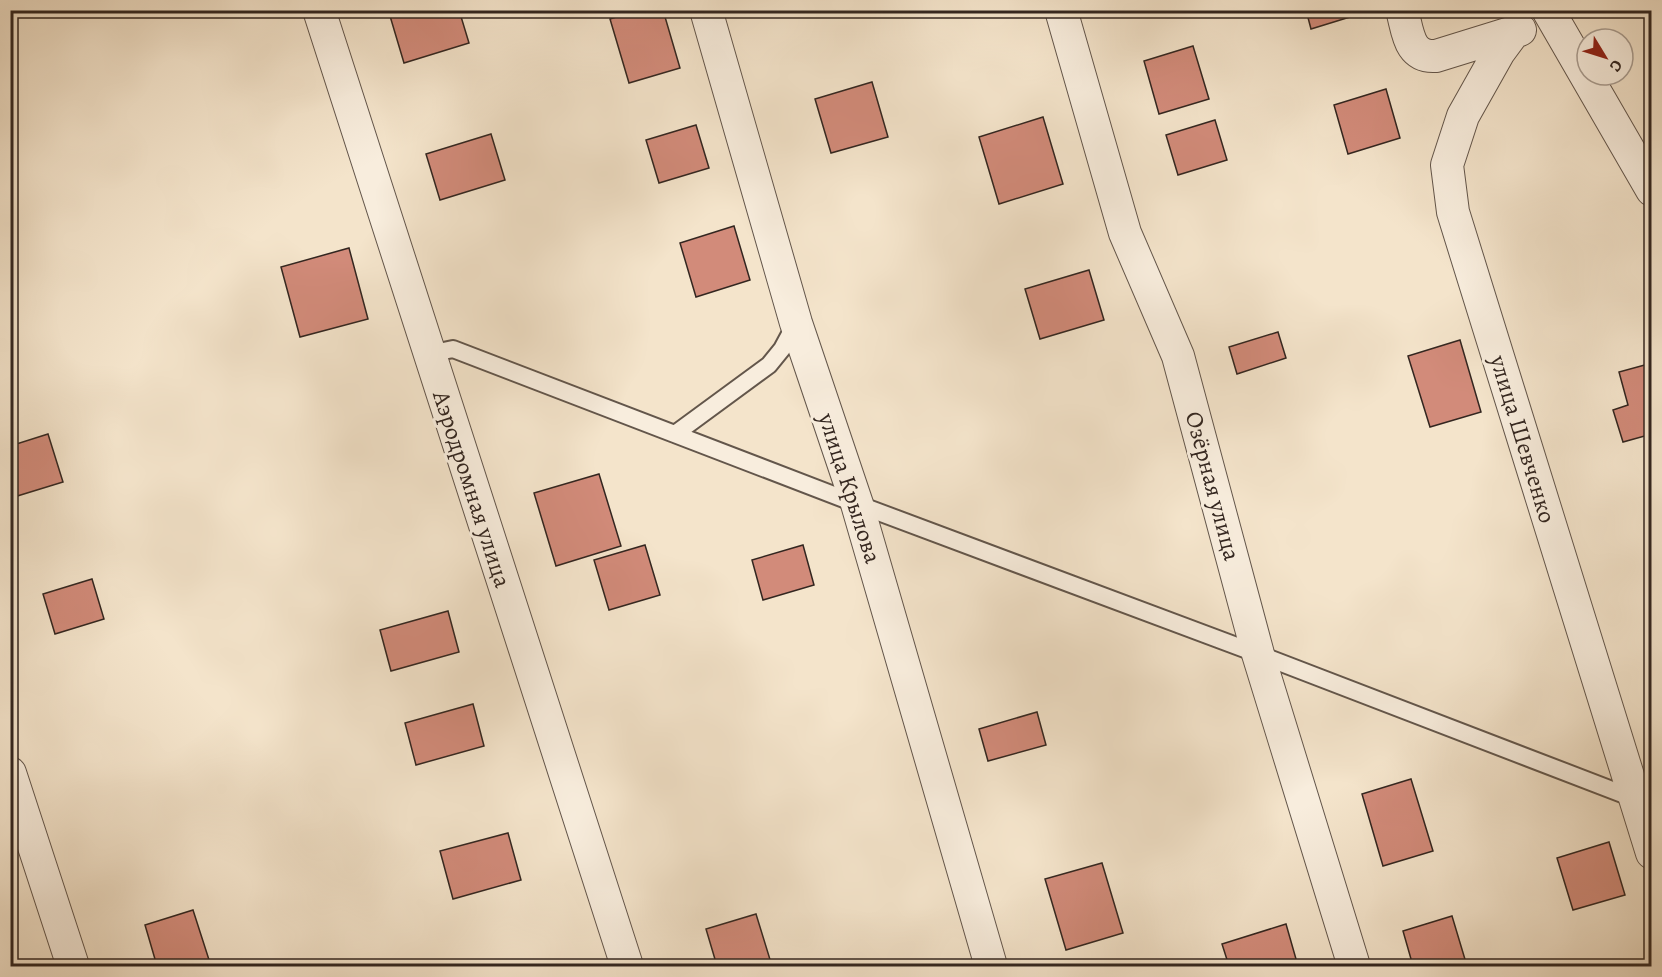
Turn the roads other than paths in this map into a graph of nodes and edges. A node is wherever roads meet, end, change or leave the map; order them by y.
1 (319, 10) edge
2 (706, 10) edge
3 (1061, 10) edge
4 (1402, 10) edge
5 (1557, 12) edge
6 (1513, 33) junction
7 (1652, 190) edge
8 (796, 323) junction
9 (429, 354) junction
10 (675, 434) junction
11 (857, 504) junction
12 (1258, 654) junction
13 (10, 773) edge
14 (1643, 802) edge
15 (1652, 853) edge
16 (73, 966) edge
17 (627, 966) edge
18 (991, 966) edge
19 (1354, 966) edge

1 - 9 street, Аэродромная улица
2 - 8 street, улица Крылова
3 - 12 street, Озёрная улица
4 - 6 street
5 - 6 street
5 - 7 street
6 - 14 street, улица Шевченко
8 - 10 lane
8 - 11 street, улица Крылова
9 - 10 lane
9 - 17 street, Аэродромная улица
10 - 11 lane
11 - 12 lane
11 - 18 street, улица Крылова
12 - 14 lane
12 - 19 street, Озёрная улица
13 - 16 street
14 - 15 street, улица Шевченко

